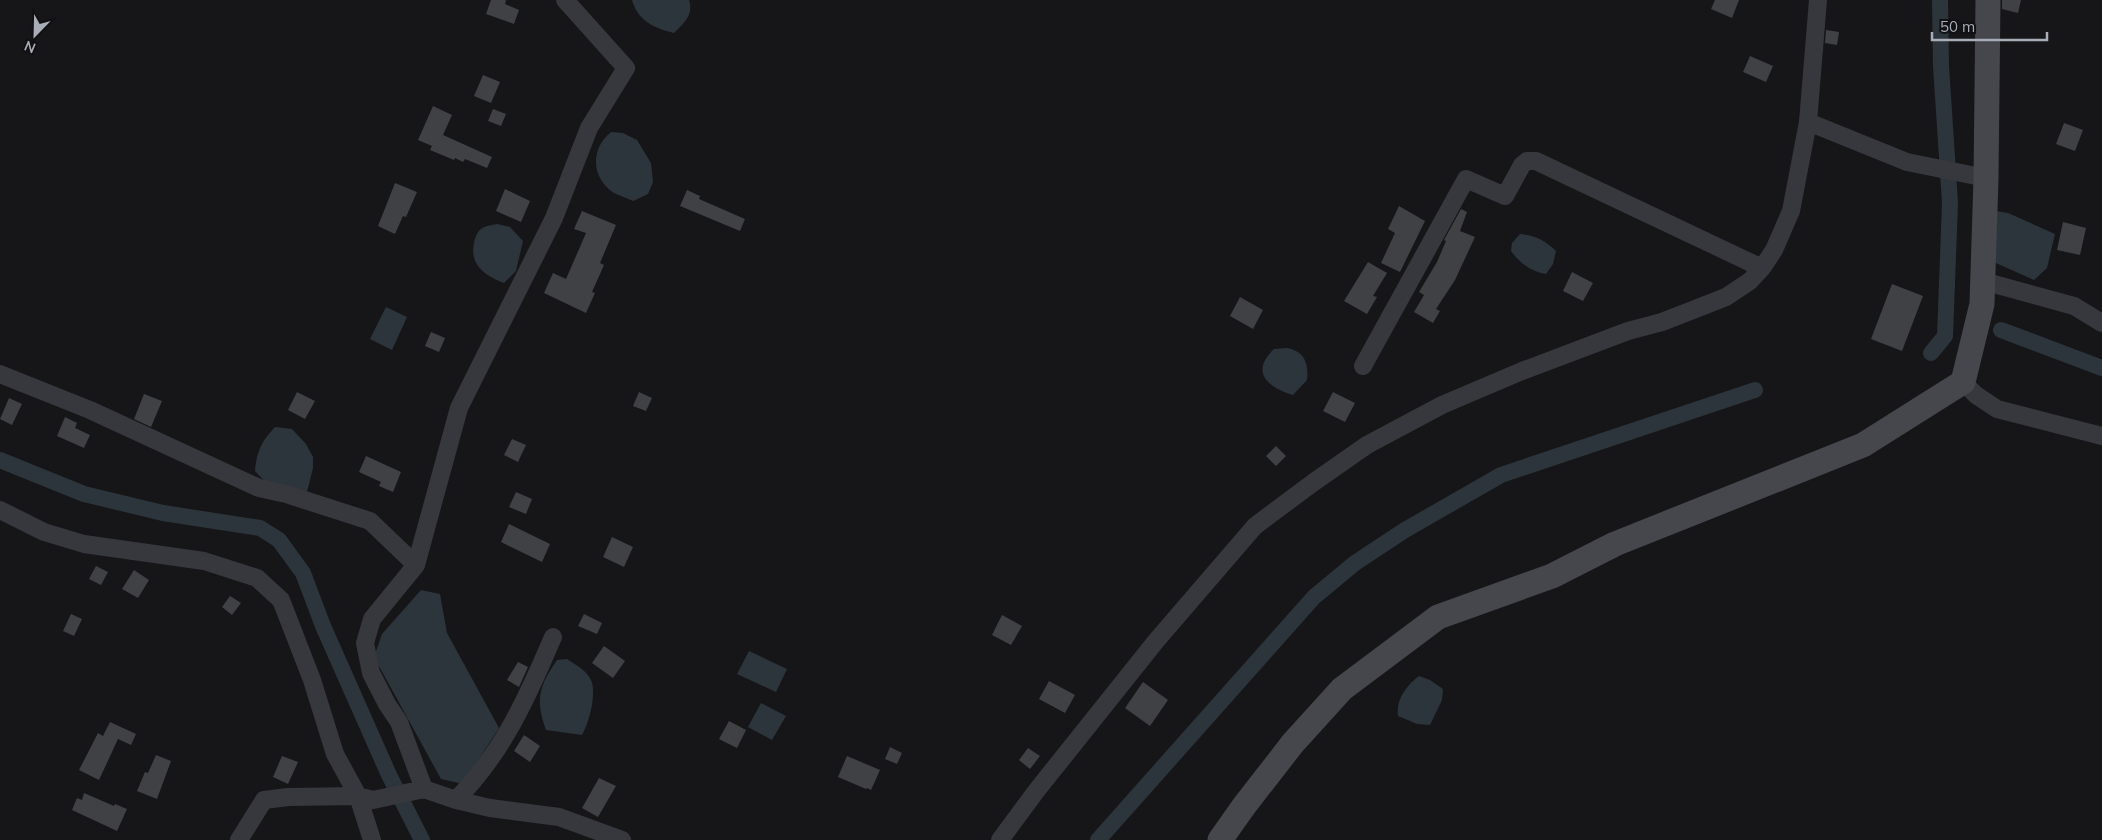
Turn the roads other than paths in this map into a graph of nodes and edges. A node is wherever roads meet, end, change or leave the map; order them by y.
1 (565, 0) edge
2 (1818, 0) edge
3 (1988, 0) edge
4 (1808, 122) junction
5 (1986, 178) junction
6 (1762, 268) junction
7 (1983, 281) junction
8 (2102, 323) edge
9 (1363, 366) dead end
10 (0, 374) edge
11 (1963, 382) junction
12 (2102, 436) edge
13 (0, 510) edge
14 (416, 565) junction
15 (553, 637) dead end
16 (424, 789) junction
17 (366, 798) junction
18 (456, 800) junction
19 (239, 840) edge
20 (372, 840) edge
21 (622, 840) edge
22 (1000, 840) edge
23 (1220, 840) edge

1 - 14 street
2 - 4 street
3 - 5 street
4 - 5 street
4 - 6 street
5 - 7 street
6 - 9 street
6 - 22 street
7 - 8 street
7 - 11 street
10 - 14 street
11 - 12 street
11 - 23 street
13 - 17 street
14 - 16 street
15 - 18 street
16 - 17 street
16 - 18 street
17 - 19 street
17 - 20 street
18 - 21 street

